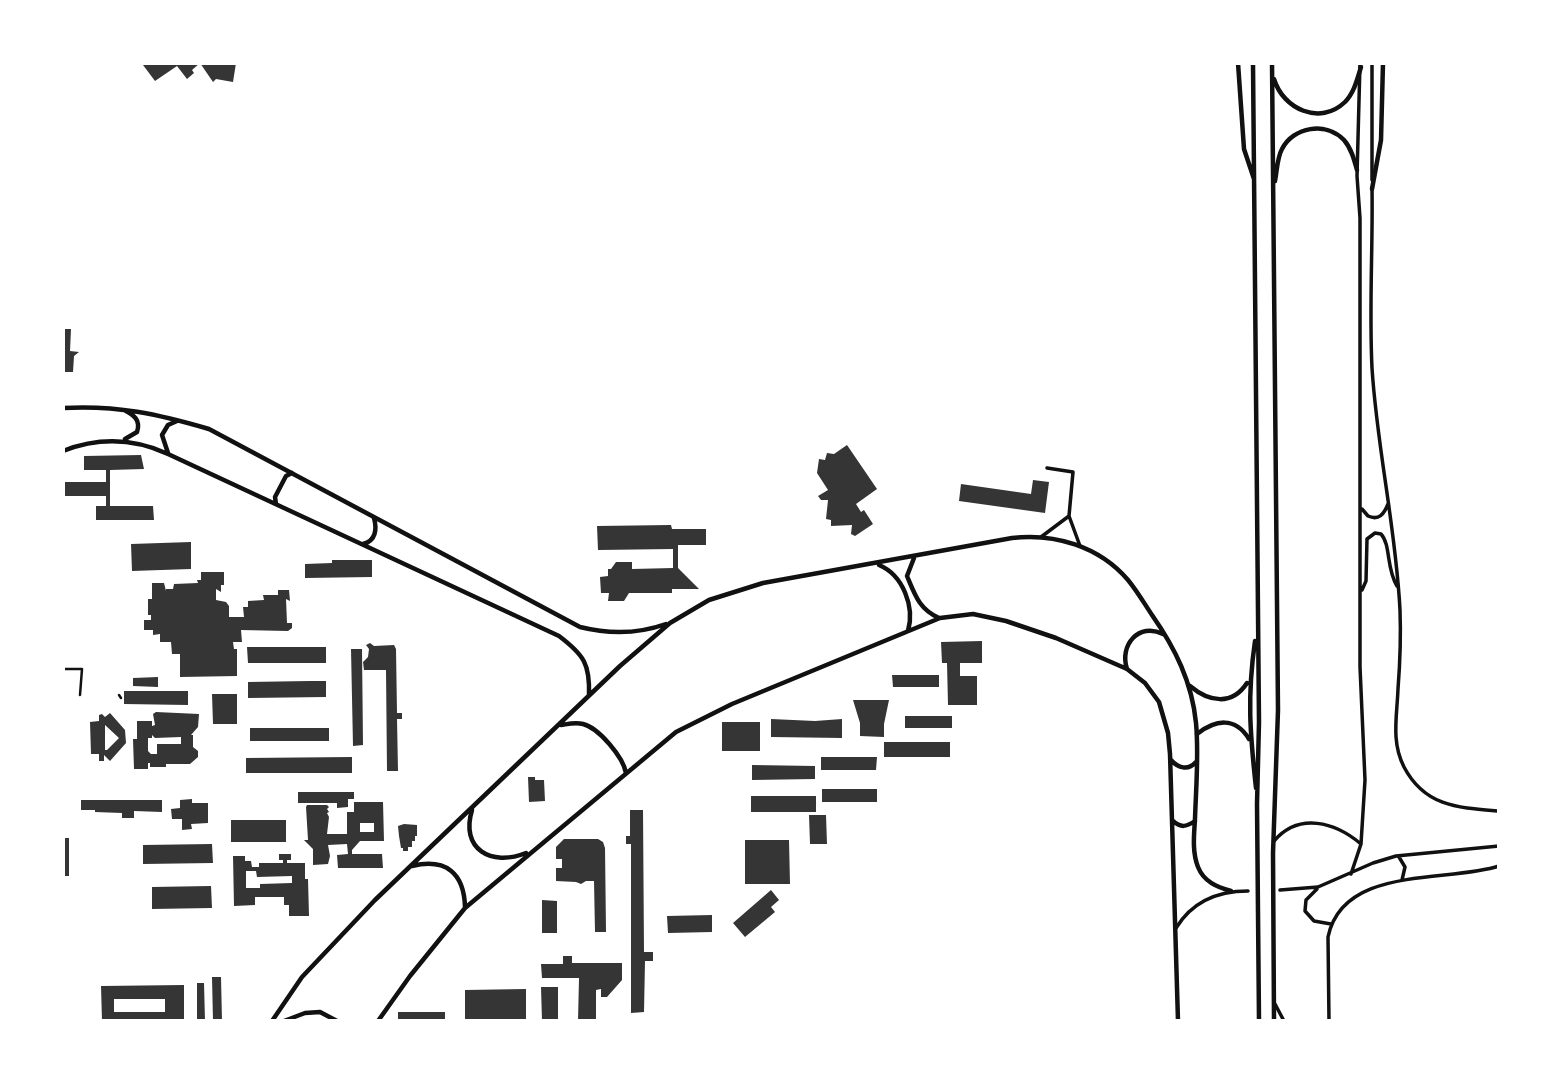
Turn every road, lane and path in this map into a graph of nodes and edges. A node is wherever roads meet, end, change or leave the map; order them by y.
1 (1238, 63) edge
2 (1254, 63) edge
3 (1372, 63) edge
4 (1383, 63) edge
5 (1361, 65) edge
6 (1272, 66) edge
7 (1357, 170) junction
8 (1255, 182) junction
9 (1372, 189) junction
10 (1273, 199) junction
11 (63, 408) edge
12 (120, 408) junction
13 (178, 420) junction
14 (123, 440) junction
15 (63, 451) edge
16 (168, 454) junction
17 (1047, 468) dead end
18 (292, 473) junction
19 (1389, 503) junction
20 (1361, 504) junction
21 (276, 505) junction
22 (374, 516) junction
23 (1069, 516) junction
24 (1041, 537) junction
25 (362, 544) junction
26 (1080, 546) junction
27 (915, 557) junction
28 (878, 564) junction
29 (1398, 588) junction
30 (1361, 592) junction
31 (940, 618) junction
32 (670, 623) junction
33 (1258, 626) junction
34 (908, 631) junction
35 (1167, 636) junction
36 (63, 669) edge
37 (1127, 669) junction
38 (1250, 679) junction
39 (1190, 686) junction
40 (80, 695) dead end
41 (589, 696) junction
42 (558, 726) junction
43 (1197, 734) junction
44 (1250, 741) junction
45 (1171, 759) junction
46 (1197, 760) junction
47 (626, 773) junction
48 (1257, 804) junction
49 (472, 809) junction
50 (1499, 811) edge
51 (1172, 821) junction
52 (1195, 821) junction
53 (1274, 841) junction
54 (1361, 844) junction
55 (1499, 846) edge
56 (531, 851) junction
57 (1397, 856) junction
58 (411, 866) junction
59 (1499, 866) edge
60 (1351, 874) junction
61 (1402, 880) junction
62 (1318, 887) junction
63 (1280, 890) dead end
64 (1231, 891) junction
65 (1248, 891) dead end
66 (465, 908) junction
67 (1331, 924) junction
68 (1176, 928) junction
69 (1274, 1003) junction
70 (272, 1021) edge
71 (284, 1021) edge
72 (337, 1021) edge
73 (378, 1021) edge
74 (1178, 1021) edge
75 (1259, 1021) edge
76 (1274, 1021) edge
77 (1284, 1021) edge
78 (1329, 1021) edge

1 - 8 street
2 - 8 street
3 - 9 street
4 - 9 street
5 - 6 street
5 - 7 street
6 - 10 street
7 - 10 street
7 - 20 street
8 - 33 street
9 - 19 street
10 - 53 street
11 - 12 street
12 - 13 street
12 - 14 street
13 - 16 street
13 - 18 street
14 - 15 street
14 - 16 street
16 - 21 street
17 - 23 street
18 - 21 street
18 - 22 street
19 - 20 street
19 - 29 street
20 - 30 street
21 - 25 street
22 - 25 street
22 - 32 street
23 - 24 street
23 - 26 street
24 - 26 street
24 - 27 street
25 - 41 street
26 - 35 street
27 - 28 street
27 - 31 street
28 - 32 street
28 - 34 street
29 - 30 street
29 - 50 street
30 - 54 street
31 - 34 street
31 - 37 street
32 - 41 street
33 - 38 street
33 - 48 street
34 - 47 street
35 - 37 street
35 - 39 street
36 - 40 street
37 - 45 street
38 - 39 street
38 - 44 street
39 - 43 street
41 - 42 street
42 - 47 street
42 - 49 street
43 - 44 street
43 - 46 street
44 - 48 street
45 - 46 street
45 - 51 street
46 - 52 street
47 - 56 street
48 - 75 street
49 - 56 street
49 - 58 street
51 - 52 street
51 - 68 street
52 - 64 street
53 - 54 street
53 - 69 street
54 - 60 street
55 - 57 street
56 - 66 street
57 - 60 street
57 - 61 street
58 - 66 street
58 - 70 street
59 - 61 street
60 - 62 street
61 - 67 street
62 - 63 street
62 - 67 street
64 - 65 street
64 - 68 street
66 - 73 street
67 - 78 street
68 - 74 street
69 - 76 street
69 - 77 street
71 - 72 street

